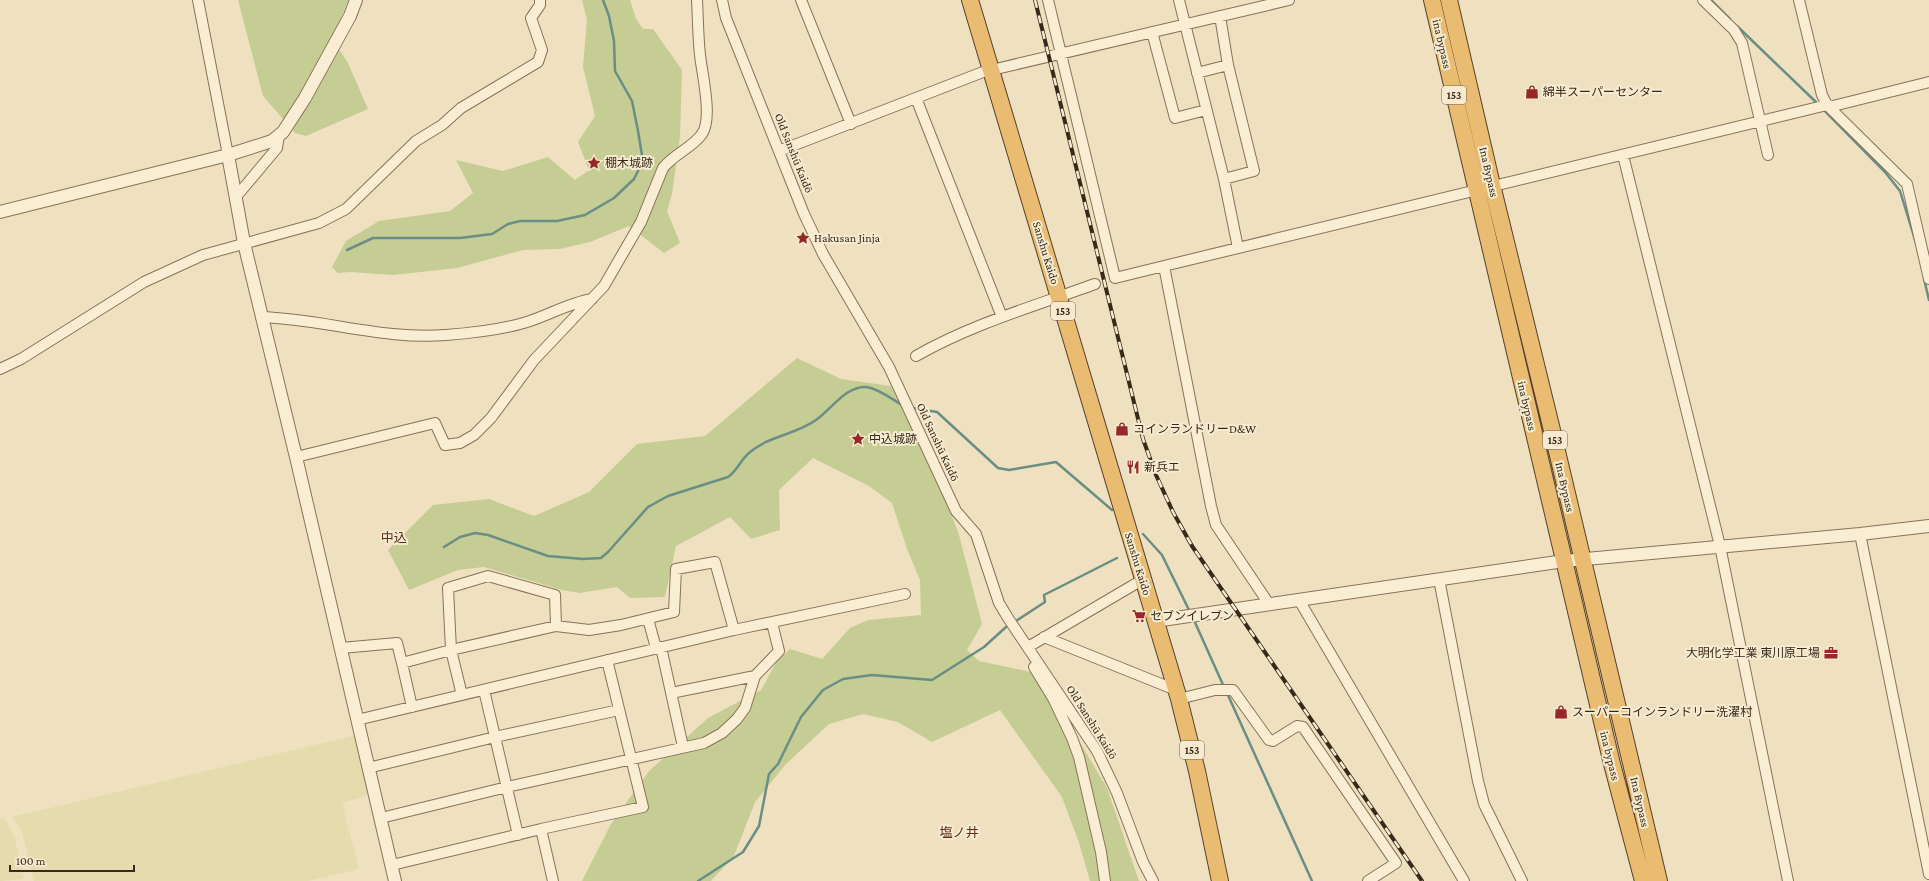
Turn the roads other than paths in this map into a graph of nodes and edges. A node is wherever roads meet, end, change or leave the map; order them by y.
1 (198, 0) edge
2 (356, 0) edge
3 (540, 0) edge
4 (697, 0) edge
5 (722, 0) edge
6 (801, 0) edge
7 (970, 0) edge
8 (1048, 0) edge
9 (1179, 0) edge
10 (1289, 0) edge
11 (1432, 0) edge
12 (1449, 0) edge
13 (1703, 0) edge
14 (1800, 0) edge
15 (1220, 16) junction
16 (1185, 24) junction
17 (1152, 32) junction
18 (1061, 55) junction
19 (1228, 65) junction
20 (990, 70) junction
21 (1197, 73) junction
22 (1929, 82) edge
23 (916, 98) junction
24 (1826, 105) junction
25 (1206, 110) junction
26 (1761, 122) junction
27 (850, 124) junction
28 (279, 135) junction
29 (779, 151) junction
30 (228, 155) junction
31 (1623, 155) junction
32 (1768, 155) dead end
33 (1224, 178) junction
34 (1492, 186) junction
35 (1476, 190) junction
36 (235, 198) junction
37 (0, 212) edge
38 (244, 243) junction
39 (1238, 248) junction
40 (1164, 266) junction
41 (1929, 279) edge
42 (1095, 284) dead end
43 (1059, 298) junction
44 (592, 300) junction
45 (262, 317) junction
46 (1002, 318) junction
47 (916, 356) dead end
48 (0, 369) edge
49 (296, 456) junction
50 (1929, 526) edge
51 (1860, 534) junction
52 (1720, 546) junction
53 (1582, 559) junction
54 (1564, 561) junction
55 (1142, 580) junction
56 (1439, 580) junction
57 (905, 594) dead end
58 (1299, 600) junction
59 (1269, 604) junction
60 (648, 618) junction
61 (1155, 621) junction
62 (772, 623) junction
63 (556, 626) junction
64 (734, 630) junction
65 (1044, 637) junction
66 (1028, 647) junction
67 (341, 648) junction
68 (659, 648) junction
69 (451, 650) junction
70 (607, 660) junction
71 (402, 663) junction
72 (755, 676) junction
73 (484, 690) junction
74 (671, 693) junction
75 (462, 695) junction
76 (1177, 695) junction
77 (412, 707) junction
78 (619, 710) junction
79 (357, 720) junction
80 (495, 737) junction
81 (683, 747) junction
82 (631, 758) junction
83 (368, 768) junction
84 (507, 787) junction
85 (381, 818) junction
86 (541, 829) junction
87 (518, 835) junction
88 (392, 865) junction
89 (1929, 874) edge
90 (1929, 880) edge
91 (395, 881) edge
92 (553, 881) edge
93 (1105, 881) edge
94 (1153, 881) edge
95 (1220, 881) edge
96 (1368, 881) edge
97 (1464, 881) edge
98 (1522, 881) edge
99 (1643, 881) edge
100 (1659, 881) edge
101 (1788, 881) edge
102 (1926, 881) edge

1 - 30 street
2 - 28 street
3 - 38 street
4 - 44 street
5 - 29 street, Old Sanshū Kaidō
6 - 27 street
7 - 20 highway, Sanshu Kaido / 153
8 - 18 street
9 - 16 street
10 - 15 street
11 - 35 highway, ina bypass / 153
12 - 34 highway, Ina Bypass / 153
13 - 26 street
14 - 24 street
15 - 16 street
15 - 19 street
16 - 17 street
16 - 21 street
17 - 18 street
17 - 25 street
18 - 20 street
18 - 40 street
19 - 21 street
19 - 33 street
20 - 23 street
20 - 43 highway, Sanshu Kaido / 153
21 - 25 street
22 - 24 street
23 - 27 street
23 - 46 street
24 - 26 street
24 - 41 street
25 - 33 street
26 - 31 street
26 - 32 street
27 - 29 street
28 - 30 street
28 - 36 street
29 - 66 street, Old Sanshū Kaidō
30 - 36 street
30 - 37 street
31 - 34 street
31 - 52 street
33 - 39 street
34 - 35 street
34 - 53 highway, Ina Bypass / 153
35 - 39 street
35 - 54 highway, ina bypass / 153
36 - 38 street
38 - 45 street
38 - 48 street
39 - 40 street
40 - 59 street
42 - 43 street
43 - 46 street
43 - 55 highway, Sanshu Kaido / 153
44 - 45 street
44 - 49 street
45 - 49 street
46 - 47 street
49 - 67 street
50 - 51 street
51 - 52 street
51 - 89 street
52 - 53 street
52 - 101 street
53 - 54 street
53 - 100 highway, Ina Bypass / 153
54 - 56 street
54 - 99 highway, ina bypass / 153
55 - 61 highway, Sanshu Kaido / 153
55 - 65 street
56 - 58 street
56 - 98 street
57 - 62 street
58 - 59 street
58 - 97 street
59 - 61 street
60 - 63 street
60 - 64 street
60 - 68 street
61 - 76 highway, 153
62 - 64 street
62 - 72 street
63 - 69 street
63 - 69 street
64 - 68 street
65 - 66 street
65 - 76 street
66 - 93 street
66 - 94 street, Old Sanshū Kaidō
67 - 71 street
67 - 79 street
68 - 70 street
68 - 74 street
69 - 71 street
69 - 75 street
70 - 73 street
70 - 78 street
71 - 77 street
72 - 74 street
72 - 81 street
73 - 75 street
73 - 80 street
74 - 81 street
75 - 77 street
76 - 95 highway, 153
76 - 96 street
77 - 79 street
78 - 80 street
78 - 82 street
79 - 83 street
80 - 83 street
80 - 84 street
81 - 82 street
82 - 84 street
82 - 86 street
83 - 85 street
84 - 85 street
84 - 87 street
85 - 88 street
86 - 87 street
86 - 92 street
87 - 88 street
88 - 91 street
90 - 102 street

